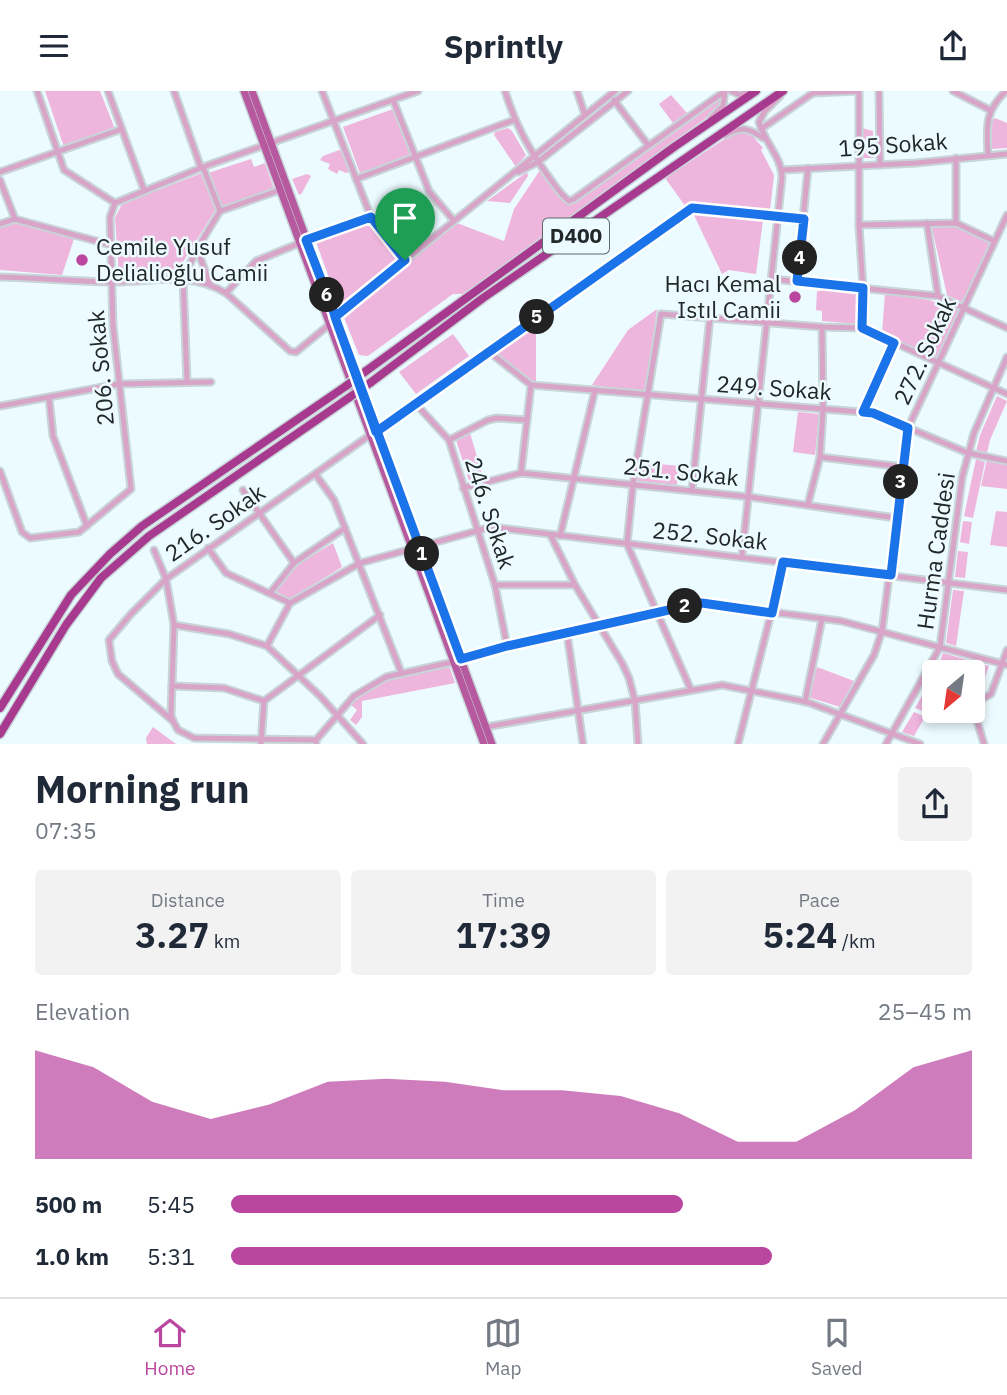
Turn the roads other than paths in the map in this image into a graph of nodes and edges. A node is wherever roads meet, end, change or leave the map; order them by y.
1 (37, 91) edge
2 (108, 91) edge
3 (174, 91) edge
4 (244, 91) edge
5 (252, 91) edge
6 (322, 91) edge
7 (418, 91) edge
8 (505, 91) edge
9 (577, 91) edge
10 (628, 91) edge
11 (725, 91) edge
12 (731, 91) edge
13 (750, 91) edge
14 (756, 91) edge
15 (784, 91) edge
16 (879, 91) edge
17 (953, 91) edge
18 (1006, 91) edge
19 (612, 93) edge
20 (393, 100) junction
21 (615, 101) junction
22 (990, 110) junction
23 (585, 115) junction
24 (514, 120) junction
25 (333, 122) junction
26 (705, 126) junction
27 (122, 129) junction
28 (761, 129) junction
29 (763, 138) junction
30 (709, 141) junction
31 (268, 145) junction
32 (648, 145) junction
33 (57, 152) junction
34 (1007, 154) edge
35 (988, 155) junction
36 (534, 156) junction
37 (415, 158) junction
38 (956, 158) junction
39 (538, 162) junction
40 (880, 165) junction
41 (858, 166) junction
42 (202, 168) junction
43 (808, 168) junction
44 (782, 170) junction
45 (0, 172) edge
46 (516, 173) junction
47 (356, 179) junction
48 (0, 180) edge
49 (144, 190) junction
50 (281, 190) junction
51 (115, 203) junction
52 (220, 211) junction
53 (778, 215) junction
54 (1007, 215) edge
55 (371, 217) junction
56 (15, 219) junction
57 (804, 219) junction
58 (454, 221) junction
59 (927, 223) junction
60 (956, 223) junction
61 (0, 224) edge
62 (859, 225) junction
63 (303, 241) junction
64 (994, 241) junction
65 (111, 245) junction
66 (197, 249) junction
67 (405, 260) junction
68 (0, 277) edge
69 (183, 279) junction
70 (772, 279) junction
71 (797, 281) junction
72 (112, 282) junction
73 (210, 284) junction
74 (863, 288) junction
75 (226, 293) junction
76 (938, 296) junction
77 (964, 309) junction
78 (710, 317) junction
79 (333, 321) junction
80 (766, 323) junction
81 (822, 327) junction
82 (862, 328) junction
83 (1007, 328) edge
84 (894, 343) junction
85 (488, 351) junction
86 (1007, 356) edge
87 (937, 364) junction
88 (187, 381) junction
89 (211, 382) dead end
90 (120, 384) junction
91 (531, 385) junction
92 (994, 388) junction
93 (595, 390) junction
94 (1007, 394) edge
95 (648, 395) junction
96 (49, 398) junction
97 (701, 400) junction
98 (415, 403) junction
99 (758, 404) junction
100 (0, 406) edge
101 (823, 409) junction
102 (863, 412) junction
103 (527, 420) junction
104 (908, 428) junction
105 (373, 433) junction
106 (449, 440) junction
107 (968, 453) junction
108 (820, 457) junction
109 (1007, 461) edge
110 (903, 467) junction
111 (0, 471) edge
112 (520, 473) junction
113 (316, 474) junction
114 (574, 478) junction
115 (633, 484) junction
116 (463, 488) junction
117 (243, 490) dead end
118 (692, 490) junction
119 (750, 497) junction
120 (808, 506) junction
121 (260, 512) junction
122 (896, 518) junction
123 (86, 526) junction
124 (345, 528) junction
125 (478, 531) junction
126 (551, 536) junction
127 (560, 536) junction
128 (628, 544) junction
129 (208, 548) junction
130 (416, 548) junction
131 (154, 550) dead end
132 (743, 556) junction
133 (783, 562) junction
134 (294, 563) junction
135 (360, 563) junction
136 (891, 575) junction
137 (166, 579) junction
138 (949, 583) junction
139 (495, 585) junction
140 (575, 585) junction
141 (1007, 590) edge
142 (270, 593) junction
143 (290, 603) junction
144 (657, 612) junction
145 (772, 613) junction
146 (380, 615) junction
147 (822, 619) junction
148 (174, 625) junction
149 (599, 626) junction
150 (882, 631) junction
151 (567, 633) junction
152 (267, 646) junction
153 (507, 646) junction
154 (940, 647) junction
155 (1007, 650) edge
156 (457, 660) junction
157 (1005, 665) edge
158 (401, 672) junction
159 (299, 675) junction
160 (172, 687) junction
161 (691, 690) junction
162 (751, 690) junction
163 (985, 698) edge
164 (264, 701) junction
165 (635, 701) junction
166 (805, 702) junction
167 (0, 708) edge
168 (579, 711) junction
169 (840, 713) junction
170 (338, 715) junction
171 (173, 721) junction
172 (978, 723) edge
173 (486, 727) junction
174 (0, 734) edge
175 (892, 734) junction
176 (261, 741) edge
177 (316, 742) edge
178 (363, 744) edge
179 (484, 744) edge
180 (492, 744) edge
181 (583, 744) edge
182 (638, 744) edge
183 (738, 744) edge
184 (823, 744) edge
185 (886, 744) edge
186 (920, 744) edge
187 (984, 744) edge

1 - 33 street
2 - 27 street
3 - 42 street
4 - 31 main road
5 - 31 main road
6 - 25 street
7 - 20 street
8 - 24 street
9 - 23 street
10 - 21 street
11 - 26 street
11 - 32 street
12 - 13 street
14 - 26 highway, D400
15 - 28 street
15 - 30 highway, D400
16 - 40 street
17 - 22 street
18 - 22 street
19 - 21 street
19 - 23 street
20 - 25 street
20 - 37 street
21 - 32 street
21 - 39 street
22 - 35 street
23 - 36 street
24 - 36 street
24 - 37 street
25 - 31 street
25 - 47 street
26 - 167 highway, D400, bridge
27 - 33 street
27 - 49 street
28 - 29 street
28 - 41 street
29 - 30 street
29 - 44 street
30 - 174 highway, D400, bridge
31 - 42 street
31 - 50 main road
31 - 63 main road
32 - 39 street
33 - 45 street
33 - 51 street
34 - 35 street, 195 Sokak
35 - 38 street, 195 Sokak
36 - 39 street
36 - 46 street
37 - 47 street
37 - 58 street
38 - 40 street, 195 Sokak
38 - 60 street
39 - 46 street
40 - 41 street, 195 Sokak
41 - 43 street, 195 Sokak
41 - 62 street
42 - 49 street
42 - 52 street
43 - 44 street, 195 Sokak
43 - 57 street
44 - 53 street
46 - 58 street
47 - 55 street
48 - 56 street
49 - 51 street
50 - 52 street
50 - 63 main road
51 - 65 street, 206. Sokak
52 - 66 street
53 - 57 street, 216. Sokak
53 - 70 street
53 - 85 street, 216. Sokak
54 - 64 street, 272. Sokak
55 - 63 street
55 - 67 street
56 - 61 street
56 - 65 street
57 - 71 street
58 - 67 street
59 - 60 street
59 - 62 street
59 - 76 street
60 - 64 street
62 - 74 street
63 - 75 street
63 - 79 main road
64 - 77 street, 272. Sokak
65 - 72 street, 206. Sokak
66 - 69 street
66 - 73 street
67 - 79 street
68 - 72 street
69 - 72 street
69 - 73 street
69 - 88 street
70 - 71 street
70 - 80 street
71 - 74 street
72 - 90 street, 206. Sokak
73 - 75 street
74 - 76 street
74 - 82 street
75 - 79 street
76 - 77 street
77 - 83 street
77 - 87 street, 272. Sokak
78 - 80 street
78 - 95 street
78 - 97 street
79 - 105 main road
80 - 81 street
80 - 99 street
81 - 82 street
81 - 101 street
82 - 84 street
84 - 87 street
84 - 102 street
85 - 91 street
85 - 98 street, 216. Sokak
86 - 92 street, Hurma Caddesi
87 - 92 street
87 - 104 street, 272. Sokak
88 - 89 street
88 - 90 street
90 - 96 street
90 - 123 street, 206. Sokak
91 - 93 street, 249. Sokak
91 - 103 street
92 - 94 street
92 - 107 street, Hurma Caddesi
93 - 95 street, 249. Sokak
93 - 114 street
95 - 97 street, 249. Sokak
95 - 115 street
96 - 100 street
96 - 123 street
97 - 99 street, 249. Sokak
97 - 118 street
98 - 105 street, 216. Sokak
98 - 106 street, 246. Sokak
99 - 101 street, 249. Sokak
99 - 119 street
101 - 102 street, 249. Sokak
101 - 108 street
102 - 104 street, 249. Sokak
103 - 106 street
103 - 112 street
104 - 107 street, 249. Sokak
104 - 110 street, 272. Sokak
105 - 113 street, 216. Sokak
105 - 130 main road
106 - 116 street, 246. Sokak
107 - 109 street, 249. Sokak
107 - 138 street, Hurma Caddesi
108 - 110 street
108 - 120 street
110 - 122 street, 272. Sokak
111 - 123 street
112 - 114 street, 251. Sokak
112 - 116 street, 251. Sokak
113 - 121 street, 216. Sokak
113 - 124 street
114 - 115 street, 251. Sokak
114 - 127 street
115 - 118 street, 251. Sokak
115 - 128 street
116 - 125 street, 246. Sokak
117 - 121 street
118 - 119 street, 251. Sokak
119 - 120 street, 251. Sokak
119 - 132 street
120 - 122 street, 251. Sokak
121 - 129 street, 216. Sokak
121 - 134 street
122 - 136 street, 272. Sokak
124 - 134 street
124 - 135 street
125 - 126 street, 252. Sokak
125 - 130 street, 252. Sokak
125 - 139 street, 246. Sokak
126 - 127 street, 252. Sokak
126 - 140 street
127 - 128 street, 252. Sokak
128 - 132 street, 252. Sokak
128 - 144 street
129 - 137 street, 216. Sokak
129 - 142 street
130 - 135 street, 252. Sokak
130 - 156 main road
131 - 137 street
132 - 133 street, 252. Sokak
133 - 136 street, 252. Sokak
133 - 145 street
134 - 142 street
135 - 143 street, 252. Sokak
135 - 146 street
136 - 138 street, 252. Sokak
136 - 150 street, 272. Sokak
137 - 148 street
137 - 171 street, 216. Sokak
138 - 141 street, 252. Sokak
138 - 154 street, Hurma Caddesi
139 - 140 street
139 - 153 street, 246. Sokak
140 - 149 street
142 - 143 street
143 - 152 street
144 - 145 street
144 - 149 street
144 - 161 street
145 - 147 street
145 - 162 street
146 - 158 street
146 - 159 street
147 - 150 street
147 - 166 street
148 - 152 street
148 - 160 street
149 - 151 street
149 - 165 street
150 - 154 street
150 - 169 street, 272. Sokak
151 - 153 street
151 - 168 street
152 - 159 street
153 - 156 street
154 - 157 street
154 - 175 street, Hurma Caddesi
155 - 157 street
156 - 158 street
156 - 173 main road
156 - 179 main road
157 - 163 street
158 - 170 street
159 - 164 street
159 - 170 street
160 - 164 street
160 - 171 street
161 - 162 street
161 - 165 street
162 - 166 street
162 - 183 street
164 - 176 street
165 - 168 street
165 - 182 street
166 - 169 street
168 - 173 street
168 - 181 street
169 - 175 street
169 - 184 street, 272. Sokak
170 - 177 street
170 - 178 street
171 - 176 street
172 - 187 street
173 - 180 main road
175 - 185 street, Hurma Caddesi
175 - 186 street
176 - 177 street

